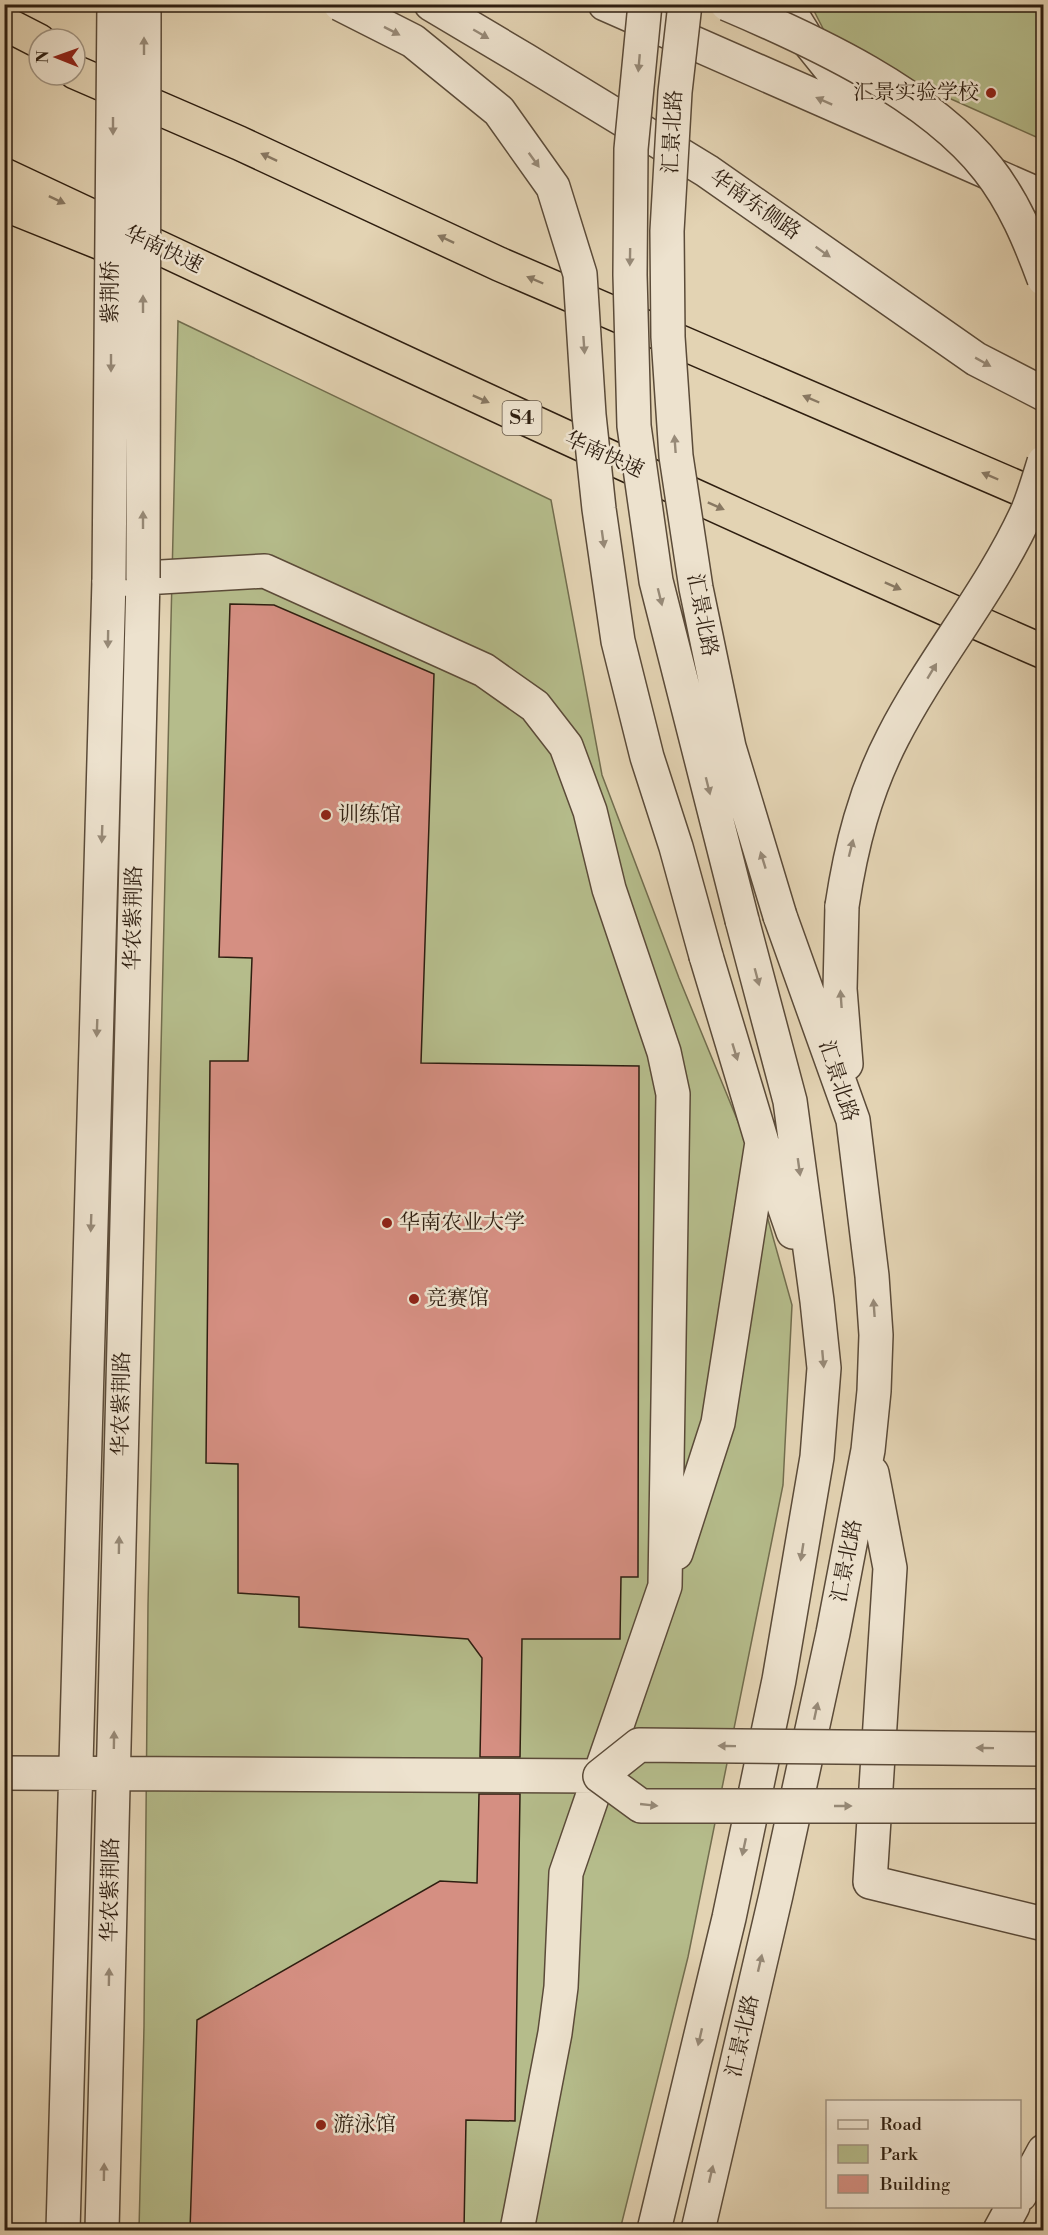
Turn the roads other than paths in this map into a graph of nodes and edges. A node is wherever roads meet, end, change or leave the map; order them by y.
1 (114, 4) edge
2 (144, 4) edge
3 (340, 4) edge
4 (431, 4) edge
5 (606, 4) edge
6 (645, 4) edge
7 (685, 4) edge
8 (727, 4) edge
9 (785, 4) edge
10 (4, 23) edge
11 (27, 34) edge
12 (4, 42) edge
13 (27, 52) edge
14 (87, 65) edge
15 (87, 77) edge
16 (239, 142) junction
17 (954, 158) junction
18 (4, 175) edge
19 (1044, 197) edge
20 (4, 204) edge
21 (1044, 279) edge
22 (441, 381) junction
23 (1044, 394) edge
24 (1044, 462) edge
25 (1044, 500) edge
26 (143, 578) junction
27 (109, 580) junction
28 (1044, 652) edge
29 (853, 1120) junction
30 (762, 1142) junction
31 (817, 1301) junction
32 (868, 1450) junction
33 (665, 1586) junction
34 (1044, 1749) edge
35 (4, 1773) edge
36 (76, 1774) junction
37 (114, 1774) junction
38 (600, 1776) junction
39 (1044, 1806) edge
40 (1044, 1924) edge
41 (1044, 2151) edge
42 (1021, 2193) edge
43 (1012, 2208) edge
44 (63, 2230) edge
45 (102, 2230) edge
46 (517, 2230) edge
47 (654, 2230) edge
48 (698, 2230) edge
49 (1000, 2230) edge

1 -> 27 street, 紫荆桥, bridge
26 -> 2 street, 紫荆桥, bridge
3 -> 30 street, bridge
4 -> 23 street, 华南东侧路
17 -> 5 street
6 -> 31 street, 汇景北路, bridge
29 -> 7 street, 汇景北路, bridge
8 - 21 street, bridge
9 - 17 street
10 - 11 highway
12 - 13 highway
14 - 16 highway
15 - 16 highway
25 -> 16 highway
17 - 19 street
18 -> 22 highway, 华南快速 / S4
20 - 22 highway
22 -> 28 highway, 华南快速 / S4
29 -> 24 street, bridge
26 - 27 street
26 - 33 street
37 -> 26 street, 华农紫荆路
27 -> 36 street, 华农紫荆路
32 -> 29 street, 汇景北路
30 - 31 street
30 - 33 street
31 -> 47 street, 汇景北路
32 - 40 street
48 -> 32 street, 汇景北路
33 - 38 street
34 -> 38 street, bridge
35 - 36 street
36 - 37 street
36 - 44 street, 华农紫荆路
37 - 38 street
45 -> 37 street, 华农紫荆路
38 -> 39 street, bridge
38 - 46 street
41 - 42 street
43 - 49 street

